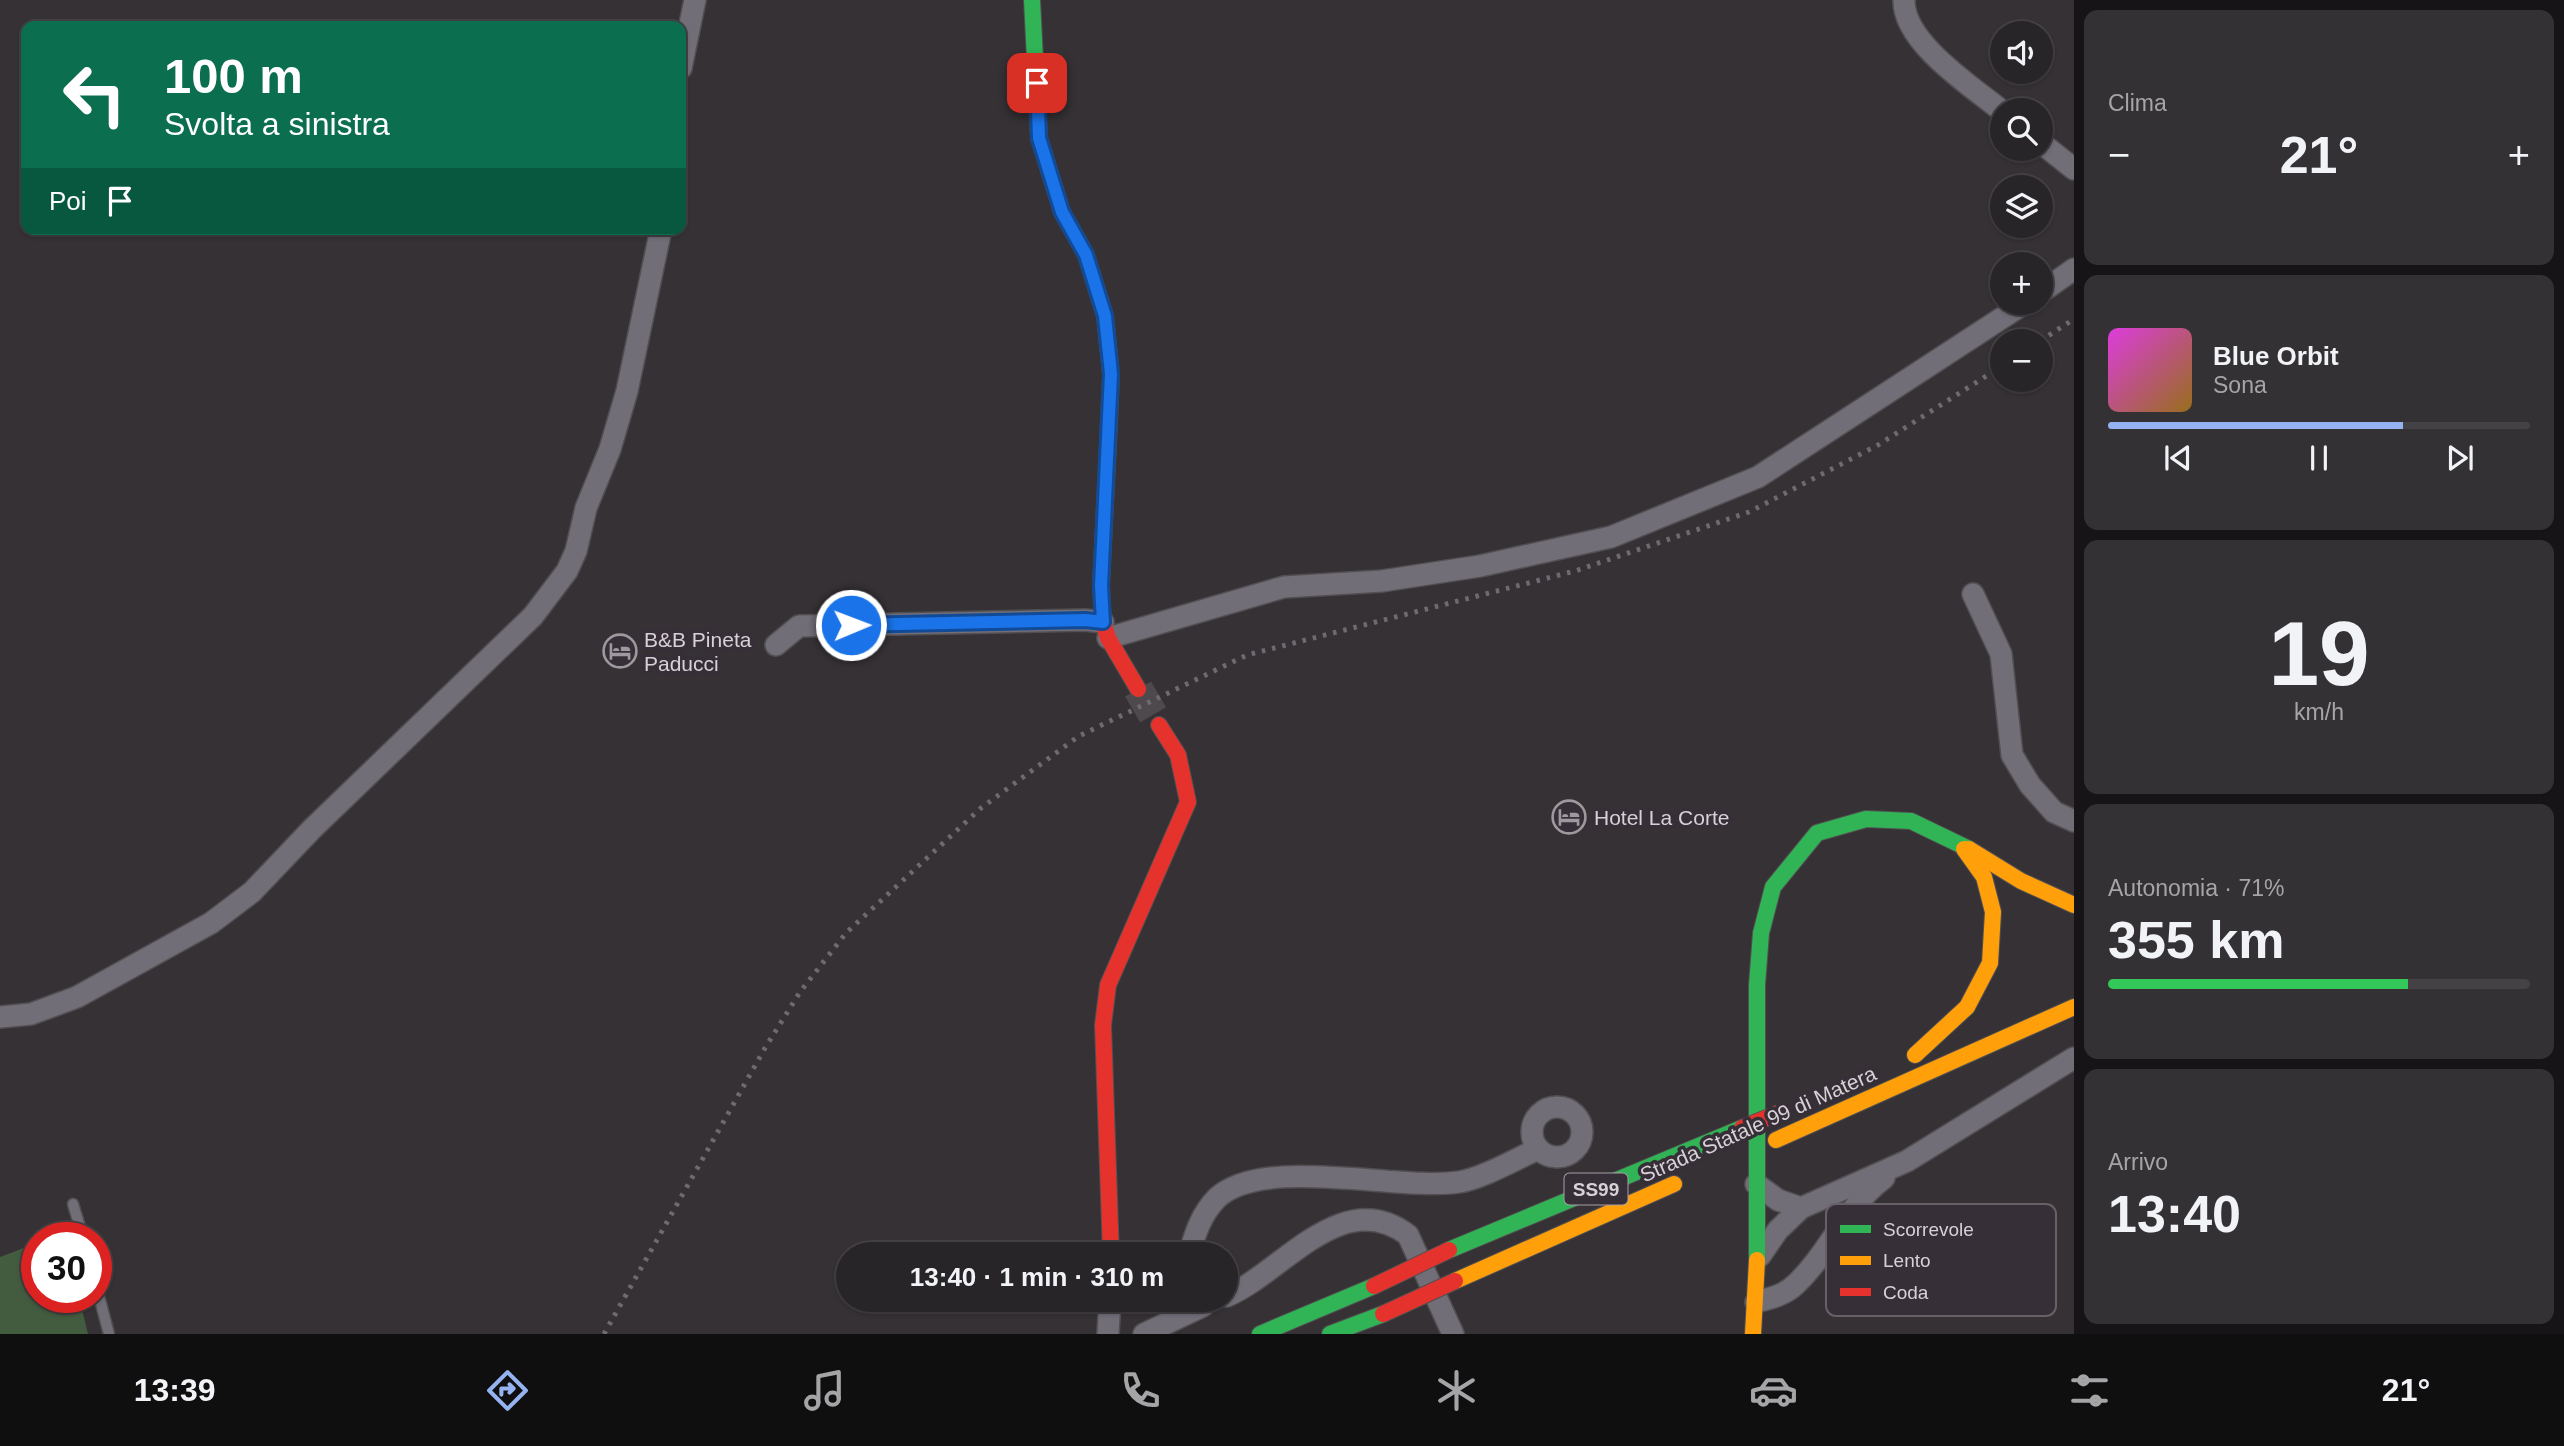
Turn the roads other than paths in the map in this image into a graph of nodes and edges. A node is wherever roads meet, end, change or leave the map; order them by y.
1 (695, 0) edge
2 (1032, 0) edge
3 (1904, 0) edge
4 (686, 44) edge
5 (1990, 100) edge
6 (2053, 152) edge
7 (2074, 169) edge
8 (660, 235) edge
9 (2074, 269) edge
10 (2053, 284) edge
11 (2007, 315) edge
12 (1973, 594) dead end
13 (1105, 630) junction
14 (776, 645) dead end
15 (1138, 689) tunnel mouth
16 (1159, 725) tunnel mouth
17 (2074, 821) edge
18 (1961, 844) junction
19 (2074, 905) edge
20 (2074, 1007) edge
21 (0, 1017) edge
22 (1962, 1035) dead end
23 (2074, 1058) edge
24 (1785, 1110) dead end
25 (1538, 1149) dead end
26 (1742, 1154) dead end
27 (1907, 1161) junction
28 (1692, 1176) dead end
29 (1756, 1184) junction
30 (1856, 1204) edge
31 (73, 1205) dead end
32 (1801, 1208) junction
33 (78, 1222) edge
34 (1111, 1242) edge
35 (1193, 1242) edge
36 (1826, 1243) edge
37 (1756, 1260) junction
38 (1238, 1289) edge
39 (1756, 1302) junction
40 (1109, 1312) edge
41 (1187, 1312) edge
42 (104, 1313) edge
43 (1754, 1332) edge
44 (110, 1334) edge
45 (1108, 1334) edge
46 (1144, 1334) edge
47 (1260, 1334) edge
48 (1330, 1334) edge
49 (1453, 1334) edge

1 - 4 street
2 - 13 main road
3 - 5 street
6 - 7 street
8 - 21 street
9 - 10 street
11 - 13 street
12 - 17 street
13 - 14 street
13 - 15 main road
16 - 34 main road
18 - 19 main road
18 - 22 main road
18 - 29 main road
20 - 26 main road, Strada Statale 99 di Matera
23 - 27 street
24 - 47 main road, Strada Statale 99 di Matera / SS99, bridge
25 - 35 street
27 - 30 street
27 - 32 street
28 - 48 main road, Strada Statale 99 di Matera / SS99, bridge
29 - 32 street
29 - 37 main road
31 - 33 lane
32 - 37 street
36 - 39 street
37 - 39 main road
38 - 49 street
39 - 43 main road
40 - 45 street
41 - 46 street
42 - 44 lane

